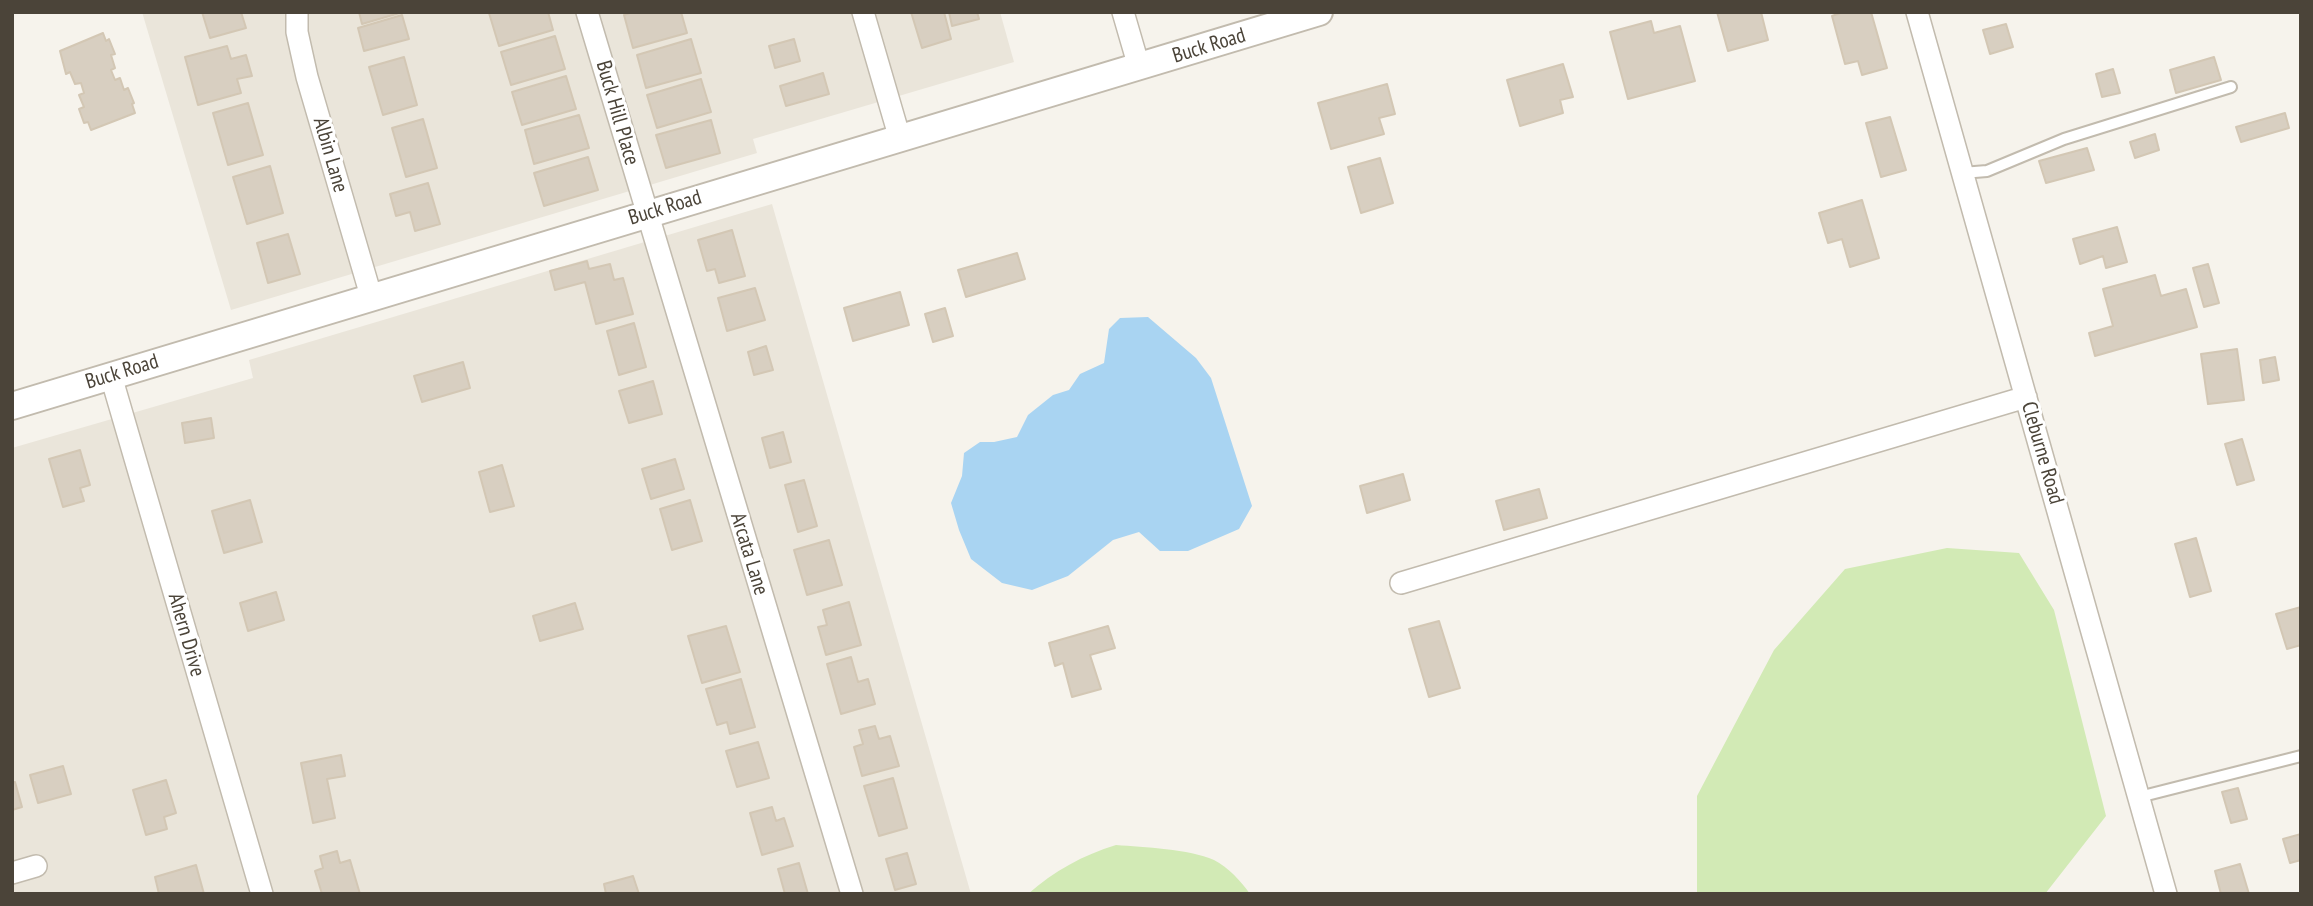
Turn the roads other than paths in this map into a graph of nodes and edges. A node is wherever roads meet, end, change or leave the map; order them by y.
1 (297, 12) edge
2 (587, 12) edge
3 (863, 12) edge
4 (1123, 12) edge
5 (1319, 12) edge
6 (1917, 12) edge
7 (1277, 18) edge
8 (1139, 67) junction
9 (2231, 87) dead end
10 (900, 139) junction
11 (1962, 173) junction
12 (646, 214) junction
13 (371, 296) junction
14 (111, 376) junction
15 (2026, 397) junction
16 (12, 406) edge
17 (1401, 583) dead end
18 (2301, 756) edge
19 (2139, 797) junction
20 (36, 866) dead end
21 (12, 873) edge
22 (262, 894) edge
23 (852, 894) edge
24 (2166, 894) edge

1 - 13 street, Albin Lane
2 - 12 street, Buck Hill Place
3 - 10 street
4 - 8 street
5 - 7 street, Buck Road
6 - 11 street, Cleburne Road
7 - 8 street, Buck Road
8 - 10 street, Buck Road
9 - 11 lane
10 - 12 street, Buck Road
11 - 15 street, Cleburne Road
12 - 13 street, Buck Road
12 - 23 street, Arcata Lane
13 - 14 street, Buck Road
14 - 16 street, Buck Road
14 - 22 street, Ahern Drive
15 - 17 street
15 - 19 street, Cleburne Road
18 - 19 lane
19 - 24 street, Cleburne Road
20 - 21 street

